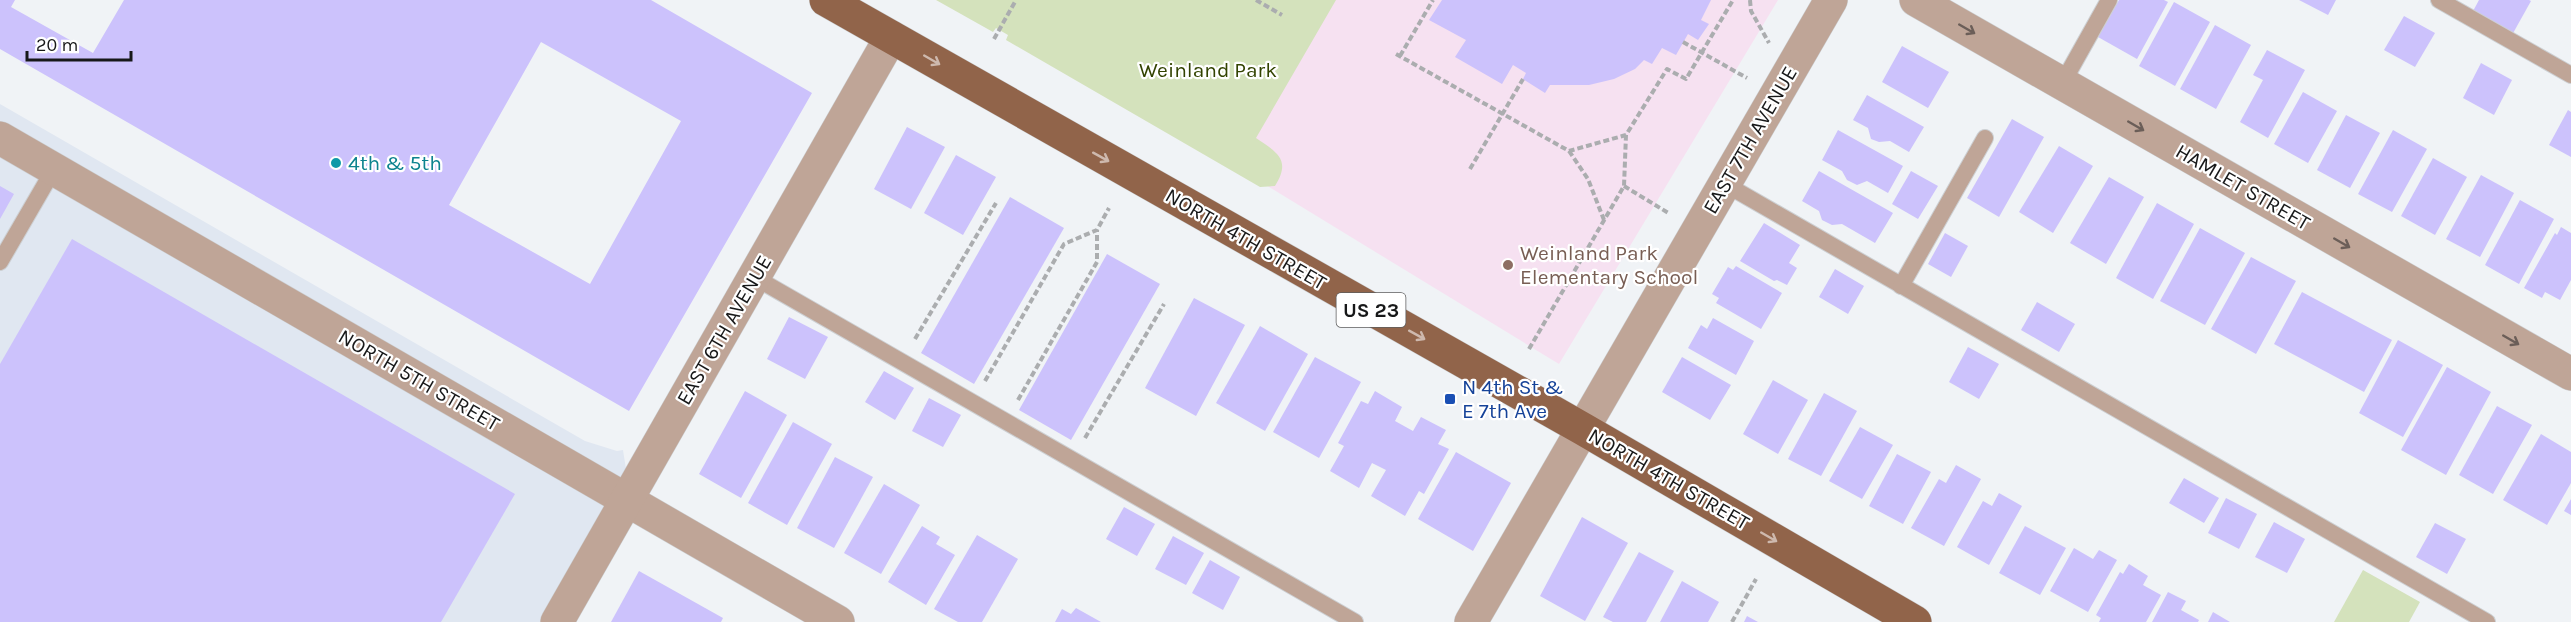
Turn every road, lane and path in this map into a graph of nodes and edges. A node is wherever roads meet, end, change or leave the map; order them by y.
1 (826, 0) edge
2 (1016, 0) edge
3 (1256, 0) edge
4 (1433, 0) edge
5 (1733, 0) edge
6 (1750, 0) edge
7 (1831, 0) edge
8 (1916, 0) edge
9 (2109, 0) edge
10 (2439, 0) edge
11 (1282, 15) dead end
12 (891, 37) junction
13 (994, 39) dead end
14 (1683, 42) dead end
15 (1774, 50) dead end
16 (1702, 52) junction
17 (2571, 75) edge
18 (1523, 79) dead end
19 (1755, 82) dead end
20 (2062, 84) junction
21 (1503, 114) junction
22 (1626, 135) junction
23 (0, 138) edge
24 (1986, 138) dead end
25 (1569, 151) junction
26 (54, 169) junction
27 (1470, 169) dead end
28 (1725, 184) junction
29 (1624, 186) junction
30 (996, 203) dead end
31 (1109, 208) dead end
32 (1676, 217) dead end
33 (1604, 220) junction
34 (1097, 230) junction
35 (0, 262) edge
36 (754, 277) junction
37 (1901, 286) junction
38 (1164, 304) dead end
39 (1529, 349) dead end
40 (902, 361) junction
41 (2571, 374) edge
42 (973, 402) junction
43 (1006, 421) junction
44 (1583, 429) junction
45 (1072, 459) junction
46 (626, 500) junction
47 (1756, 579) dead end
48 (557, 622) edge
49 (838, 622) edge
50 (1355, 622) edge
51 (1471, 622) edge
52 (1732, 622) edge
53 (1915, 622) edge
54 (2487, 622) edge

1 - 12 main road, NORTH 4TH STREET / US 23
2 - 13 path
3 - 11 path
4 - 21 path
5 - 16 path
6 - 15 path
7 - 28 street, EAST 7TH AVENUE
8 -> 20 street, HAMLET STREET
9 - 20 lane
10 - 17 lane
12 - 36 street, EAST 6TH AVENUE
12 -> 44 main road, NORTH 4TH STREET / US 23
14 - 16 path
16 - 19 path
16 - 22 path
18 - 21 path
20 -> 41 street, HAMLET STREET
21 - 25 path
21 - 27 path
22 - 25 path
22 - 29 path
23 - 26 street, NORTH 5TH STREET
24 - 37 lane
25 - 33 path
26 - 35 lane
26 - 46 street, NORTH 5TH STREET
28 - 37 lane
28 - 44 street, EAST 7TH AVENUE
29 - 32 path
29 - 33 path
30 - 40 path
31 - 34 path
33 - 39 path
34 - 42 path
34 - 43 path
36 - 40 lane
36 - 46 street, EAST 6TH AVENUE
37 - 54 lane
38 - 45 path
40 - 42 lane
42 - 43 lane
43 - 45 lane
44 - 51 street, EAST 7TH AVENUE
44 -> 53 main road, NORTH 4TH STREET / US 23
45 - 50 lane
46 - 48 street, EAST 6TH AVENUE
46 - 49 street, NORTH 5TH STREET
47 - 52 path

